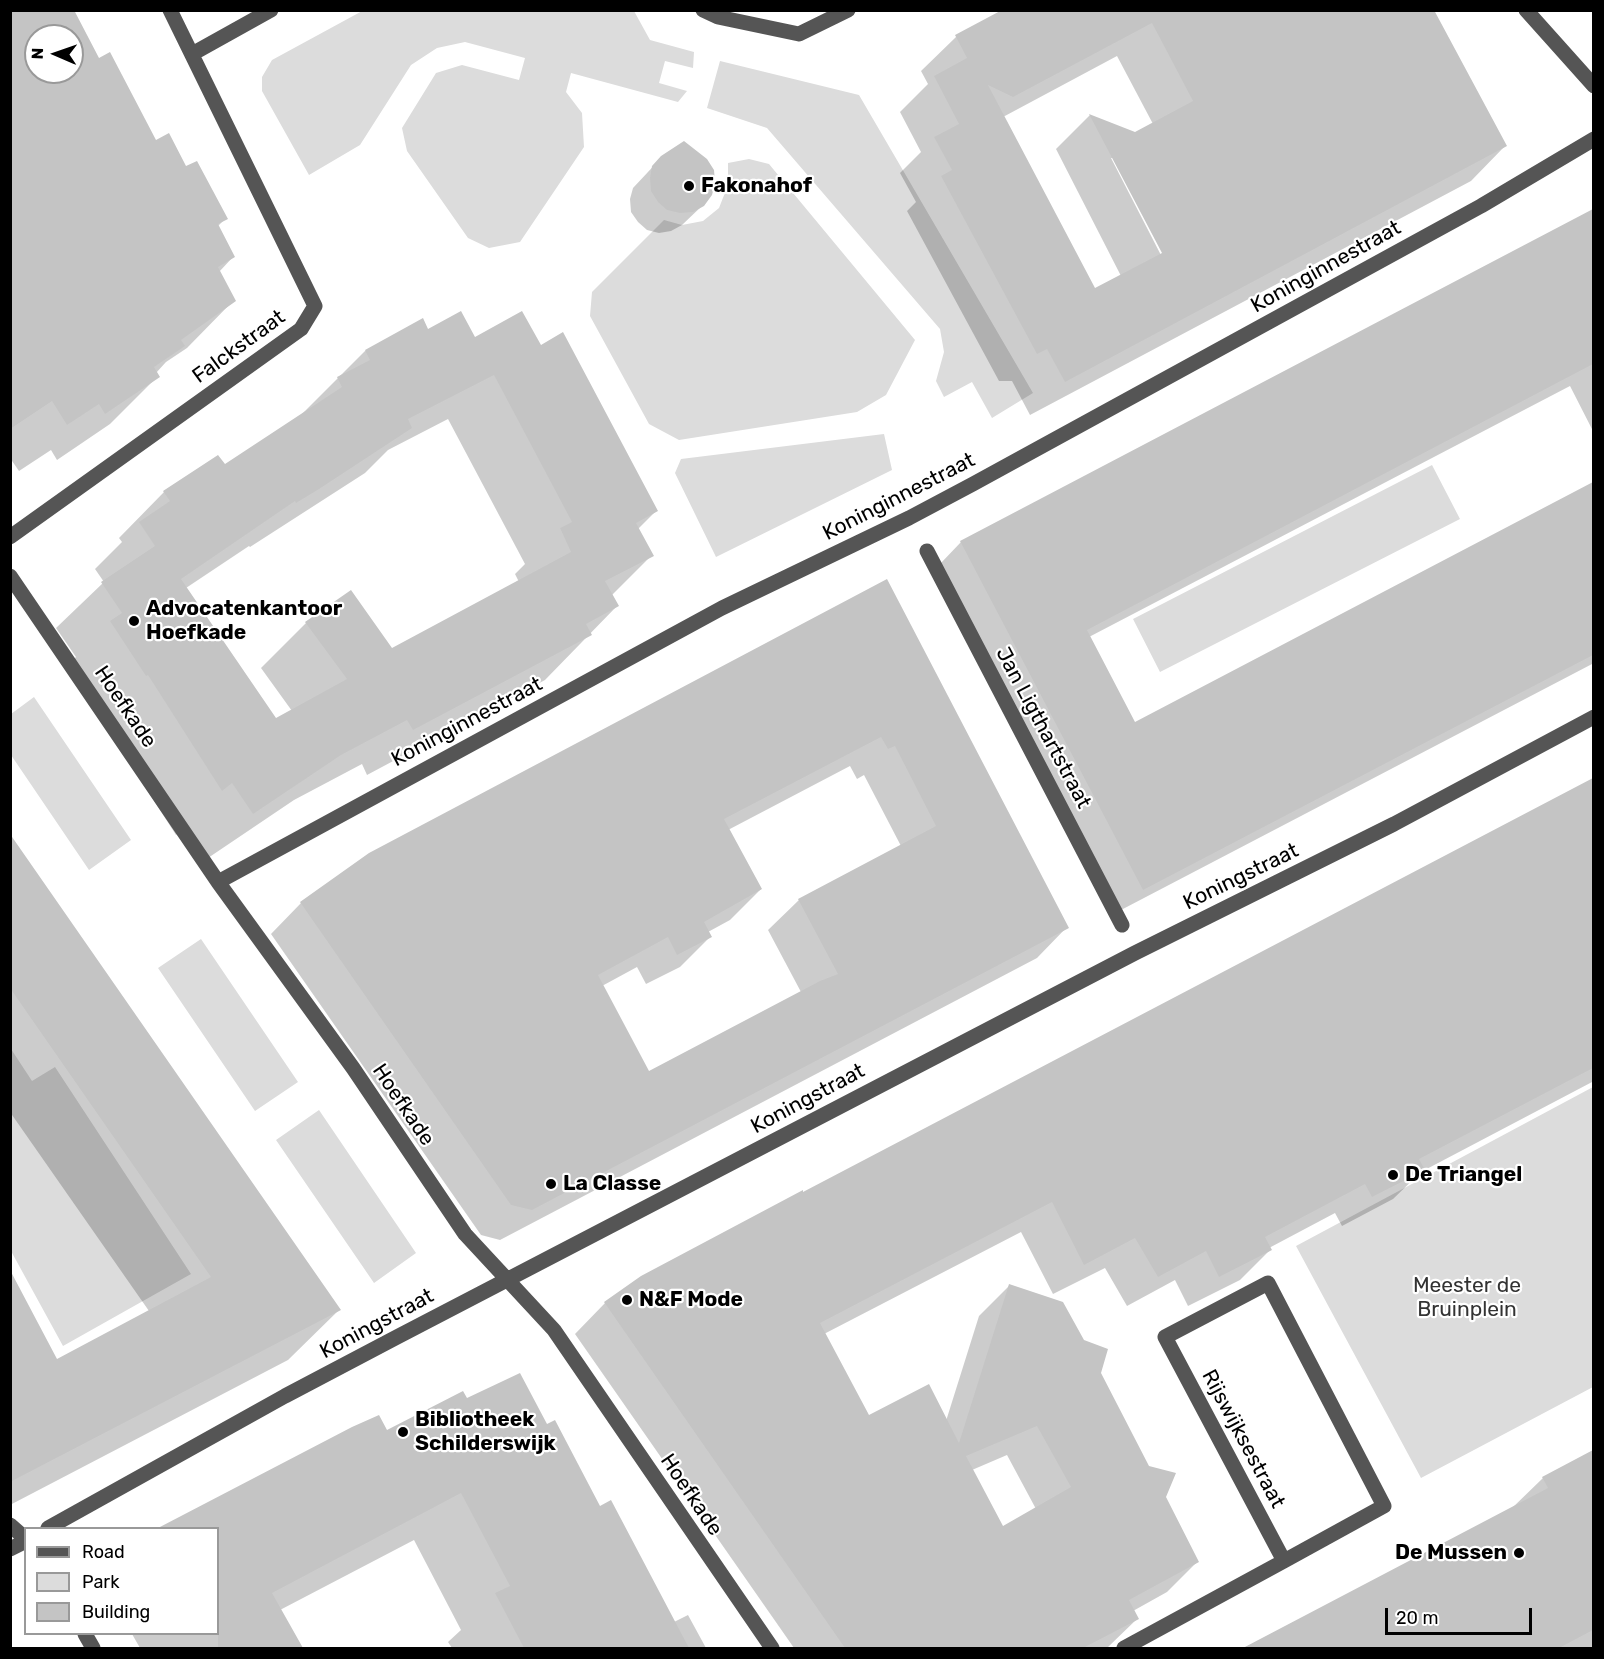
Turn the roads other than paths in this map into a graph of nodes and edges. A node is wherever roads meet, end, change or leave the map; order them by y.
1 (170, 10) edge
2 (271, 10) edge
3 (703, 10) edge
4 (848, 10) edge
5 (1527, 10) edge
6 (192, 54) junction
7 (1593, 86) edge
8 (1593, 140) edge
9 (10, 537) edge
10 (927, 551) dead end
11 (10, 576) edge
12 (1593, 717) edge
13 (218, 882) junction
14 (1122, 925) dead end
15 (507, 1280) junction
16 (10, 1525) edge
17 (50, 1527) edge
18 (24, 1538) edge
19 (24, 1541) edge
20 (10, 1549) edge
21 (1284, 1561) junction
22 (772, 1648) edge
23 (1124, 1648) edge

1 - 6 street, Falckstraat
2 - 6 street
3 - 4 street
5 - 7 street
6 - 9 street, Falckstraat
8 - 13 street, Koninginnestraat
10 - 14 street, Jan Ligthartstraat
11 - 13 street, Hoefkade
12 - 15 street, Koningstraat
13 - 15 street, Hoefkade
15 - 17 street, Koningstraat
15 - 22 street, Hoefkade
16 - 18 street
19 - 20 street
21 - 21 street, Rijswijksestraat
21 - 23 street

